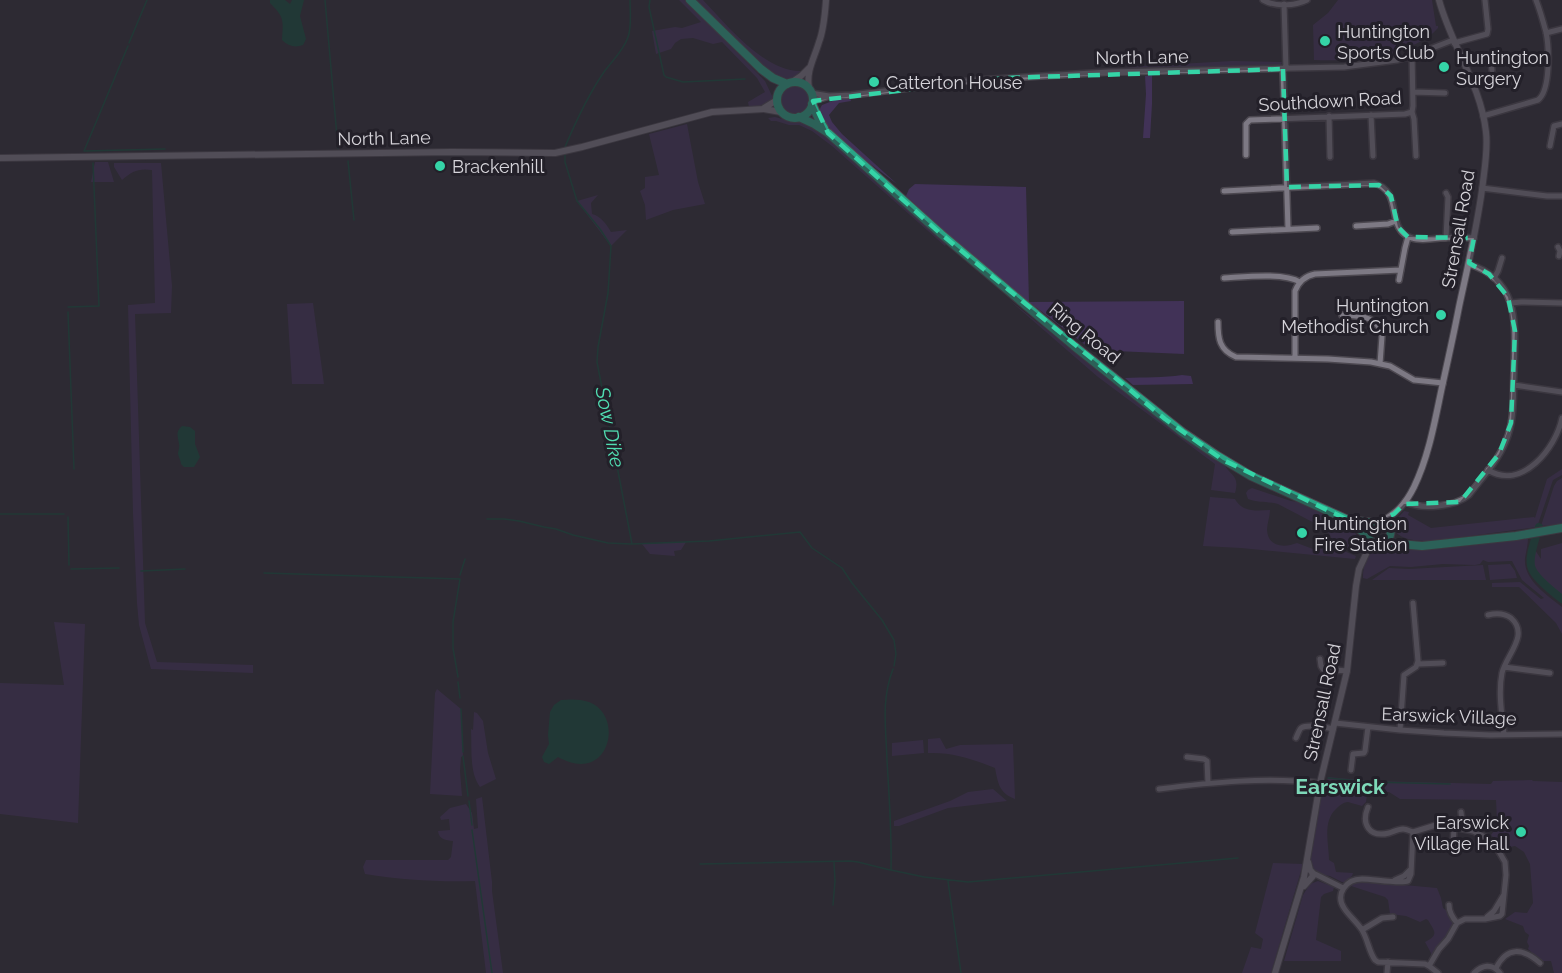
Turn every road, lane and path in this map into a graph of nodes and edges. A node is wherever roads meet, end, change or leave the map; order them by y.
1 (690, 0) edge
2 (826, 0) edge
3 (1263, 0) edge
4 (1307, 0) edge
5 (1439, 0) edge
6 (1485, 0) edge
7 (1536, 0) edge
8 (1284, 4) junction
9 (1562, 29) edge
10 (1546, 33) junction
11 (1454, 42) junction
12 (1412, 56) junction
13 (1486, 57) dead end
14 (809, 68) junction
15 (761, 69) junction
16 (1284, 69) junction
17 (1492, 70) dead end
18 (789, 83) junction
19 (1413, 92) junction
20 (1445, 93) dead end
21 (811, 97) junction
22 (777, 99) junction
23 (764, 109) junction
24 (782, 112) junction
25 (1412, 112) junction
26 (1371, 115) junction
27 (1329, 116) junction
28 (1483, 116) junction
29 (799, 117) junction
30 (1285, 118) junction
31 (1562, 124) edge
32 (828, 133) junction
33 (1550, 146) dead end
34 (1246, 154) dead end
35 (1372, 156) dead end
36 (1416, 156) dead end
37 (1330, 157) dead end
38 (0, 158) edge
39 (1287, 187) junction
40 (1482, 188) junction
41 (1224, 191) dead end
42 (1446, 193) dead end
43 (1562, 196) edge
44 (1396, 222) junction
45 (1356, 226) dead end
46 (1318, 228) dead end
47 (1288, 229) junction
48 (1232, 232) dead end
49 (1408, 237) junction
50 (1458, 237) junction
51 (1446, 238) junction
52 (1474, 238) junction
53 (1502, 256) dead end
54 (1468, 264) junction
55 (1401, 270) junction
56 (1224, 278) dead end
57 (1494, 278) junction
58 (1400, 280) dead end
59 (1452, 280) dead end
60 (1300, 282) junction
61 (1511, 303) junction
62 (1562, 303) edge
63 (1346, 317) dead end
64 (1219, 325) dead end
65 (1295, 358) junction
66 (1380, 364) junction
67 (1443, 383) junction
68 (1514, 386) junction
69 (1562, 392) edge
70 (1562, 418) edge
71 (1488, 470) junction
72 (1405, 502) junction
73 (1395, 514) junction
74 (1347, 520) junction
75 (1377, 523) junction
76 (1562, 528) edge
77 (1390, 530) junction
78 (1368, 537) junction
79 (1406, 543) junction
80 (1382, 544) junction
81 (1366, 554) junction
82 (1413, 603) dead end
83 (1488, 615) dead end
84 (1320, 659) dead end
85 (1443, 663) dead end
86 (1418, 664) junction
87 (1504, 667) junction
88 (1347, 670) junction
89 (1550, 673) dead end
90 (1334, 726) junction
91 (1368, 727) junction
92 (1400, 730) junction
93 (1504, 734) junction
94 (1562, 734) edge
95 (1296, 738) dead end
96 (1187, 757) dead end
97 (1351, 770) dead end
98 (1208, 783) junction
99 (1320, 783) junction
100 (1160, 789) dead end
101 (1365, 809) dead end
102 (1461, 812) dead end
103 (1457, 828) junction
104 (1413, 832) junction
105 (1453, 847) dead end
106 (1309, 874) junction
107 (1343, 888) junction
108 (1449, 904) dead end
109 (1393, 917) dead end
110 (1457, 923) junction
111 (1362, 930) junction
112 (1526, 944) dead end
113 (1523, 952) junction
114 (1388, 962) junction
115 (1540, 963) dead end
116 (1430, 966) junction
117 (1498, 970) edge
118 (1275, 973) edge
119 (1388, 973) edge
120 (1438, 973) edge
121 (1474, 973) edge

1 - 15 highway
2 - 14 street
3 - 8 street
4 - 8 street
5 - 11 street, Strensall Road
6 - 11 street, North Lane
7 - 10 street
8 - 16 street
9 - 10 street
10 - 28 street
11 - 12 street, North Lane
11 - 28 street, Strensall Road
12 - 16 street, North Lane
12 - 19 street
13 - 17 street
14 - 18 street
14 - 21 street
15 - 18 highway
15 - 22 highway
16 - 21 street, North Lane
16 - 30 street
18 - 21 highway
18 - 22 highway
19 - 20 street
19 - 25 street
21 - 29 highway
21 - 32 highway, Ring Road
22 - 23 street
22 - 24 highway
23 - 24 street, North Lane
23 - 38 street, North Lane
24 - 29 highway
25 - 26 street, Southdown Road
25 - 36 street
26 - 27 street, Southdown Road
26 - 35 street
27 - 30 street, Southdown Road
27 - 37 street
28 - 40 street, Strensall Road
29 - 32 highway, Ring Road
30 - 34 street, Southdown Road
30 - 39 street
31 - 33 street
32 - 74 highway, Ring Road
39 - 41 street
39 - 44 street
39 - 47 street
40 - 43 street
40 - 52 street, Strensall Road
42 - 51 street
44 - 45 street
44 - 49 street
46 - 47 street
47 - 48 street
49 - 51 street
49 - 55 street
50 - 51 street
50 - 52 street
50 - 59 street
52 - 54 street, Strensall Road
53 - 57 street
54 - 57 street
54 - 67 street, Strensall Road
55 - 58 street
55 - 60 street
56 - 60 street
57 - 61 street
60 - 65 street
61 - 62 street
61 - 68 street
63 - 66 street
64 - 65 street
65 - 66 street
66 - 67 street
67 - 72 street, Strensall Road
68 - 69 street
68 - 71 street
70 - 71 street
71 - 72 street
72 - 73 street, Strensall Road
73 - 75 street, Strensall Road
73 - 77 street, Strensall Road
74 - 75 highway, Ring Road
74 - 78 highway, Ring Road
75 - 77 highway
75 - 78 highway
76 - 79 highway
77 - 79 highway
77 - 80 highway
78 - 80 highway
78 - 81 street, Strensall Road
79 - 80 highway
80 - 81 street
81 - 88 street, Strensall Road
82 - 86 street
83 - 87 street
84 - 88 street
85 - 86 street
86 - 92 street
87 - 89 street
87 - 93 street
88 - 90 street, Strensall Road
90 - 91 street, Earswick Village
90 - 95 street, Earswick Village
90 - 99 street, Strensall Road
91 - 92 street, Earswick Village
91 - 97 street
92 - 93 street, Earswick Village
93 - 94 street, Earswick Village
96 - 98 street
98 - 99 street
98 - 100 street
99 - 106 street, Strensall Road
101 - 104 street
102 - 103 street
103 - 104 street
103 - 105 street
103 - 110 street
104 - 107 street
106 - 107 street
106 - 118 street, Strensall Road
107 - 111 street
108 - 110 street
109 - 111 street
110 - 116 street
111 - 114 street
112 - 113 street
113 - 115 street
113 - 117 street
114 - 116 street
114 - 119 street
116 - 120 street
117 - 121 street

